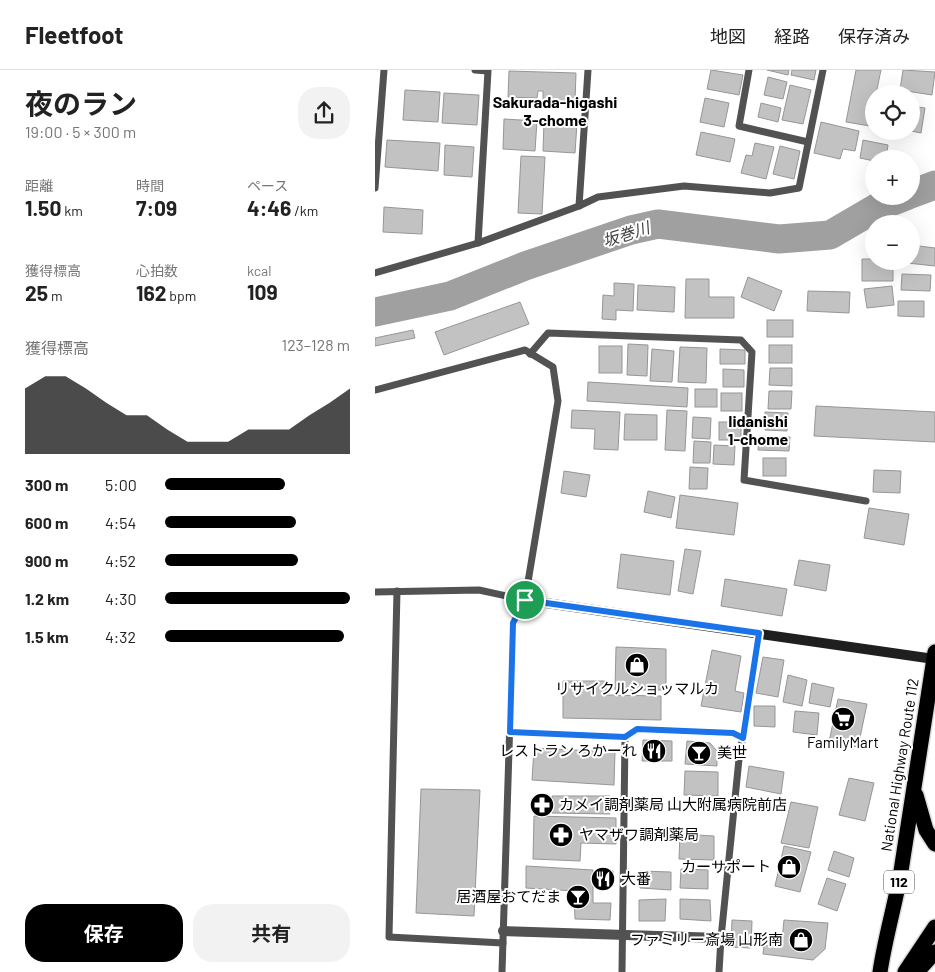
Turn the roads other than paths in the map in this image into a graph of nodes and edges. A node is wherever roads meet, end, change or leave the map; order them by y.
1 (384, 70) edge
2 (475, 70) edge
3 (588, 70) edge
4 (749, 70) edge
5 (823, 70) edge
6 (808, 142) junction
7 (375, 175) edge
8 (375, 188) edge
9 (579, 206) junction
10 (478, 243) junction
11 (375, 273) edge
12 (530, 354) junction
13 (375, 390) edge
14 (866, 501) dead end
15 (397, 591) junction
16 (375, 592) edge
17 (525, 600) junction
18 (759, 633) junction
19 (934, 655) edge
20 (510, 732) junction
21 (625, 737) junction
22 (743, 738) junction
23 (915, 791) junction
24 (935, 844) edge
25 (935, 927) edge
26 (503, 931) junction
27 (622, 936) junction
28 (721, 938) junction
29 (503, 943) junction
30 (935, 952) edge
31 (502, 972) edge
32 (622, 972) edge
33 (719, 972) edge
34 (880, 972) edge
35 (905, 972) edge
36 (917, 972) edge

1 - 7 lane
2 - 10 lane
3 - 9 lane
4 - 6 lane
5 - 6 lane
6 - 9 lane
7 - 8 lane
9 - 10 lane
10 - 11 lane
12 - 13 lane
12 - 14 lane
12 - 17 lane
15 - 16 lane
15 - 17 lane
15 - 29 lane
17 - 18 street
17 - 20 lane
18 - 19 street
18 - 22 lane
19 - 23 highway, National Highway Route 112 / 112
20 - 21 lane
20 - 26 lane
21 - 22 lane
21 - 27 lane
22 - 28 lane
23 - 24 highway
23 - 34 highway, National Highway Route 112 / 112
25 - 35 highway
26 - 27 street
26 - 29 lane
27 - 28 street
27 - 32 lane
28 - 33 lane
29 - 31 lane
30 - 36 highway

